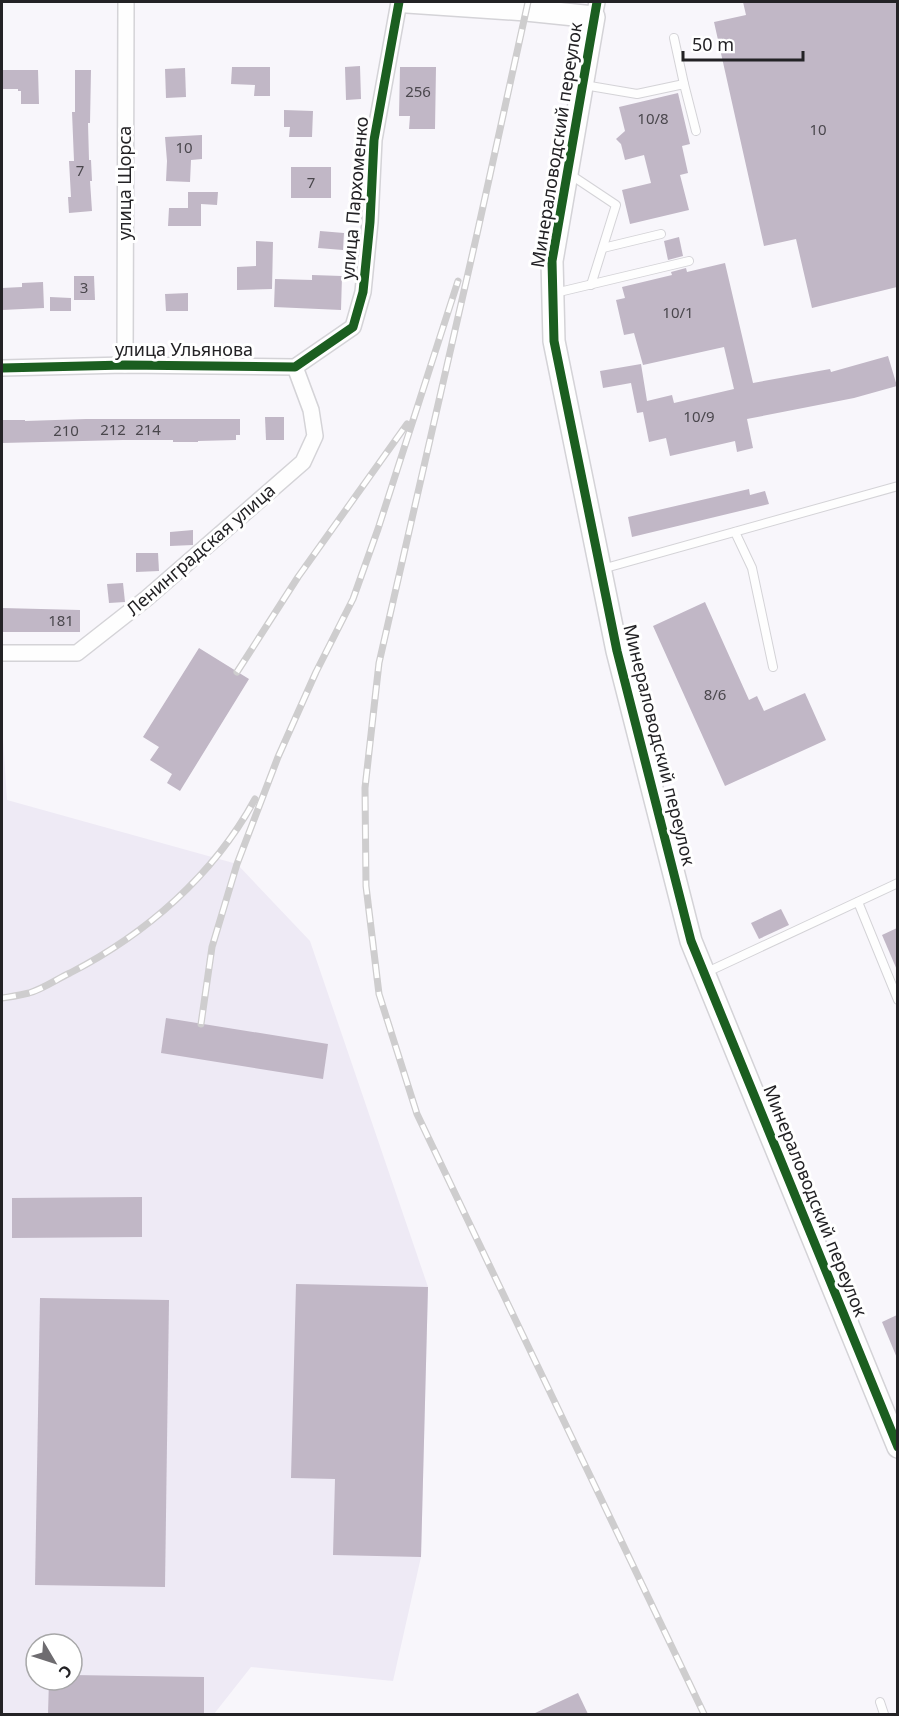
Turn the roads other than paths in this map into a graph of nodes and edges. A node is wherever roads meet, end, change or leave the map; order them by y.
1 (126, 2) edge
2 (399, 2) edge
3 (407, 2) edge
4 (595, 9) edge
5 (674, 38) dead end
6 (582, 84) junction
7 (684, 84) junction
8 (696, 131) dead end
9 (567, 172) junction
10 (661, 234) dead end
11 (603, 248) junction
12 (689, 261) dead end
13 (591, 285) junction
14 (553, 294) junction
15 (125, 365) junction
16 (295, 367) junction
17 (2, 368) edge
18 (897, 486) edge
19 (735, 532) junction
20 (600, 570) junction
21 (2, 652) edge
22 (773, 667) dead end
23 (897, 883) edge
24 (858, 902) junction
25 (704, 974) junction
26 (897, 1000) edge
27 (896, 1442) edge
28 (880, 1702) dead end
29 (884, 1714) edge

1 - 15 street, улица Щорса
2 - 16 street, улица Пархоменко
3 - 4 street
4 - 6 street, Минераловодский переулок
5 - 7 lane
6 - 7 lane
6 - 9 street, Минераловодский переулок
7 - 8 lane
9 - 11 lane
9 - 14 street, Минераловодский переулок
10 - 11 lane
11 - 13 lane
12 - 13 lane
13 - 14 lane
14 - 20 street, Минераловодский переулок
15 - 16 street, улица Ульянова
15 - 17 street, улица Ульянова
16 - 21 street, Ленинградская улица
18 - 19 lane
19 - 20 lane
19 - 22 lane
20 - 25 street, Минераловодский переулок
23 - 24 lane
24 - 25 lane
24 - 26 lane
25 - 27 street, Минераловодский переулок
28 - 29 lane

